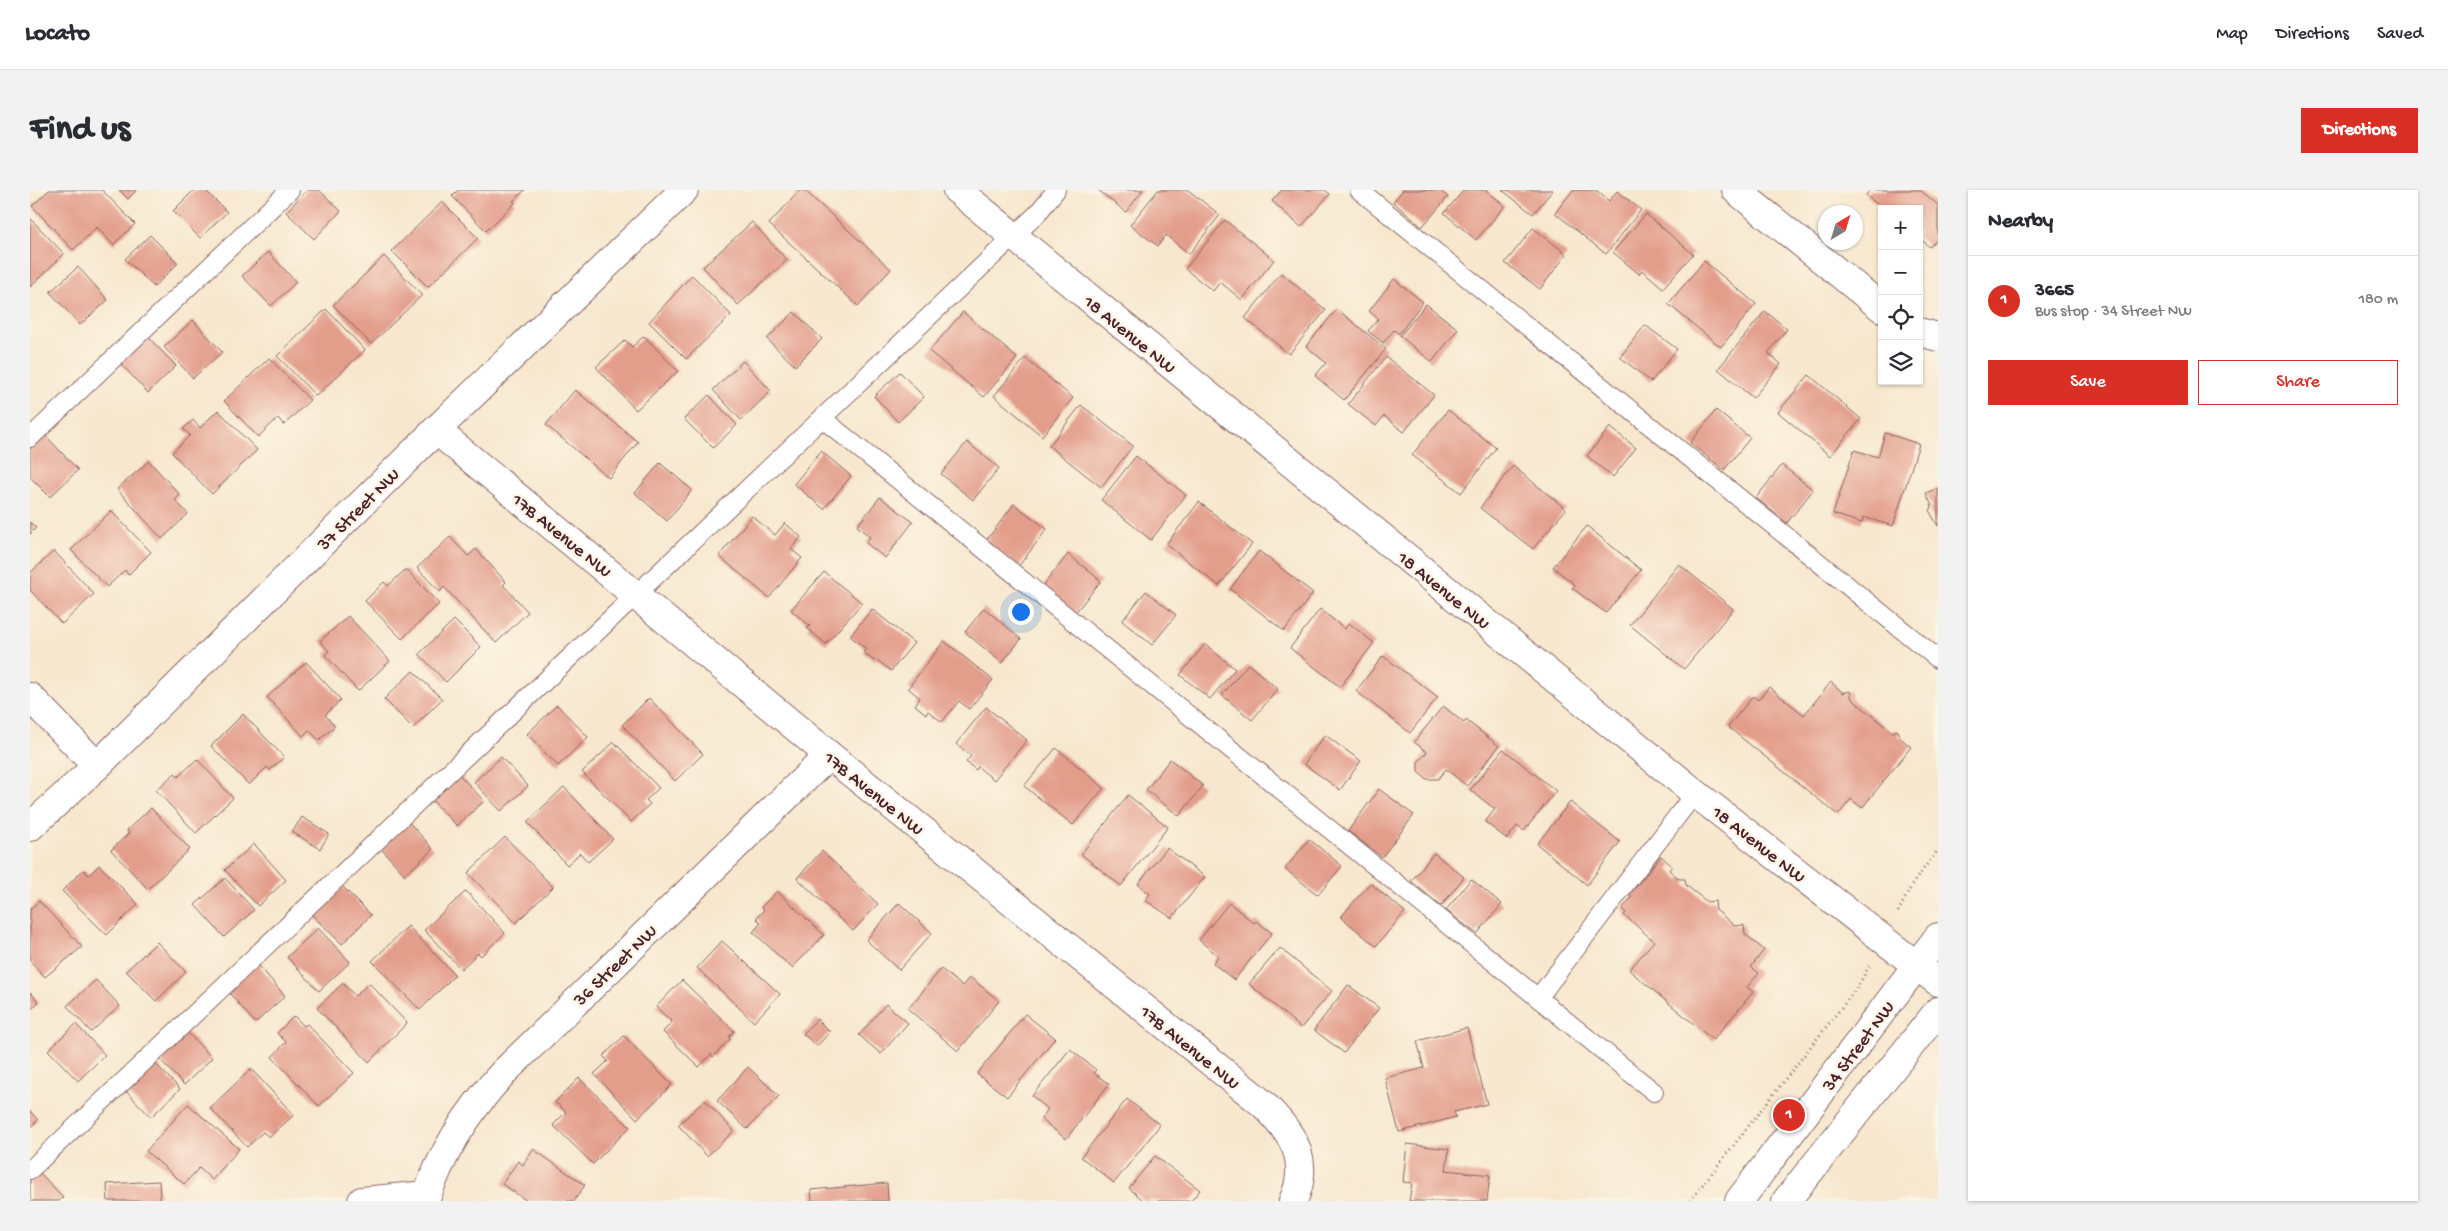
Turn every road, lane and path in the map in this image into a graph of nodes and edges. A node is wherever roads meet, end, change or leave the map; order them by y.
1 (290, 190) edge
2 (684, 190) edge
3 (956, 190) edge
4 (1056, 190) edge
5 (1359, 190) edge
6 (1736, 190) edge
7 (1013, 236) junction
8 (1878, 305) edge
9 (1923, 333) edge
10 (1938, 337) edge
11 (823, 418) junction
12 (436, 430) junction
13 (30, 438) edge
14 (637, 595) junction
15 (1938, 659) edge
16 (30, 697) edge
17 (829, 755) junction
18 (97, 766) junction
19 (1695, 793) junction
20 (30, 827) edge
21 (1938, 850) edge
22 (1905, 899) dead end
23 (1938, 937) edge
24 (1917, 965) junction
25 (1938, 982) edge
26 (1859, 985) dead end
27 (1538, 998) junction
28 (1938, 1011) edge
29 (1654, 1092) dead end
30 (30, 1170) edge
31 (426, 1198) edge
32 (362, 1201) edge
33 (1293, 1201) edge
34 (1690, 1201) edge
35 (1739, 1201) edge
36 (1786, 1201) edge

1 - 13 lane
2 - 12 street, 37 Street NW
3 - 7 street, 18 Avenue NW
4 - 7 lane
5 - 15 lane
6 - 8 street
7 - 11 lane
7 - 19 street, 18 Avenue NW
9 - 10 street
11 - 14 lane
11 - 27 lane
12 - 14 street, 17B Avenue NW
12 - 18 street, 37 Street NW
14 - 17 street, 17B Avenue NW
14 - 30 lane
16 - 18 street
17 - 31 street, 36 Street NW
17 - 33 street, 17B Avenue NW
18 - 20 street, 37 Street NW
19 - 24 street, 18 Avenue NW
19 - 27 lane
21 - 22 path
23 - 24 street, 34 Street NW
24 - 25 street, 18 Avenue NW
24 - 35 street, 34 Street NW
26 - 34 path
27 - 29 lane
28 - 36 street
31 - 32 street, 36 Street NW

